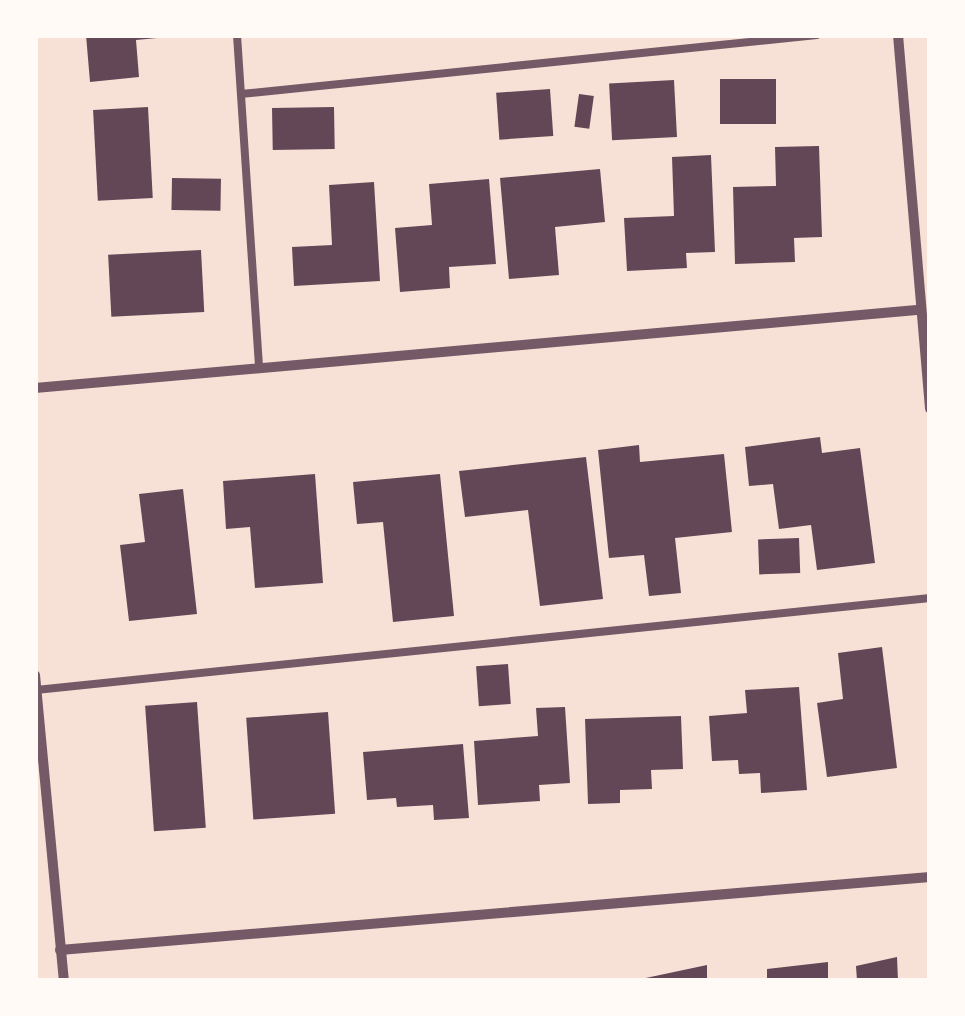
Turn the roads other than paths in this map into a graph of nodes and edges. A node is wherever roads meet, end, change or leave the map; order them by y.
1 (236, 35) edge
2 (817, 35) edge
3 (898, 35) edge
4 (241, 94) junction
5 (917, 310) junction
6 (259, 368) junction
7 (35, 388) edge
8 (930, 409) edge
9 (930, 598) edge
10 (35, 675) edge
11 (36, 690) edge
12 (41, 834) edge
13 (930, 876) edge
14 (60, 950) junction
15 (64, 981) edge

1 - 4 lane
2 - 4 lane
3 - 5 street
4 - 6 lane
5 - 6 street
5 - 8 street
6 - 7 street
9 - 11 lane
10 - 11 street
11 - 12 street
12 - 14 street
13 - 14 street
14 - 15 street

